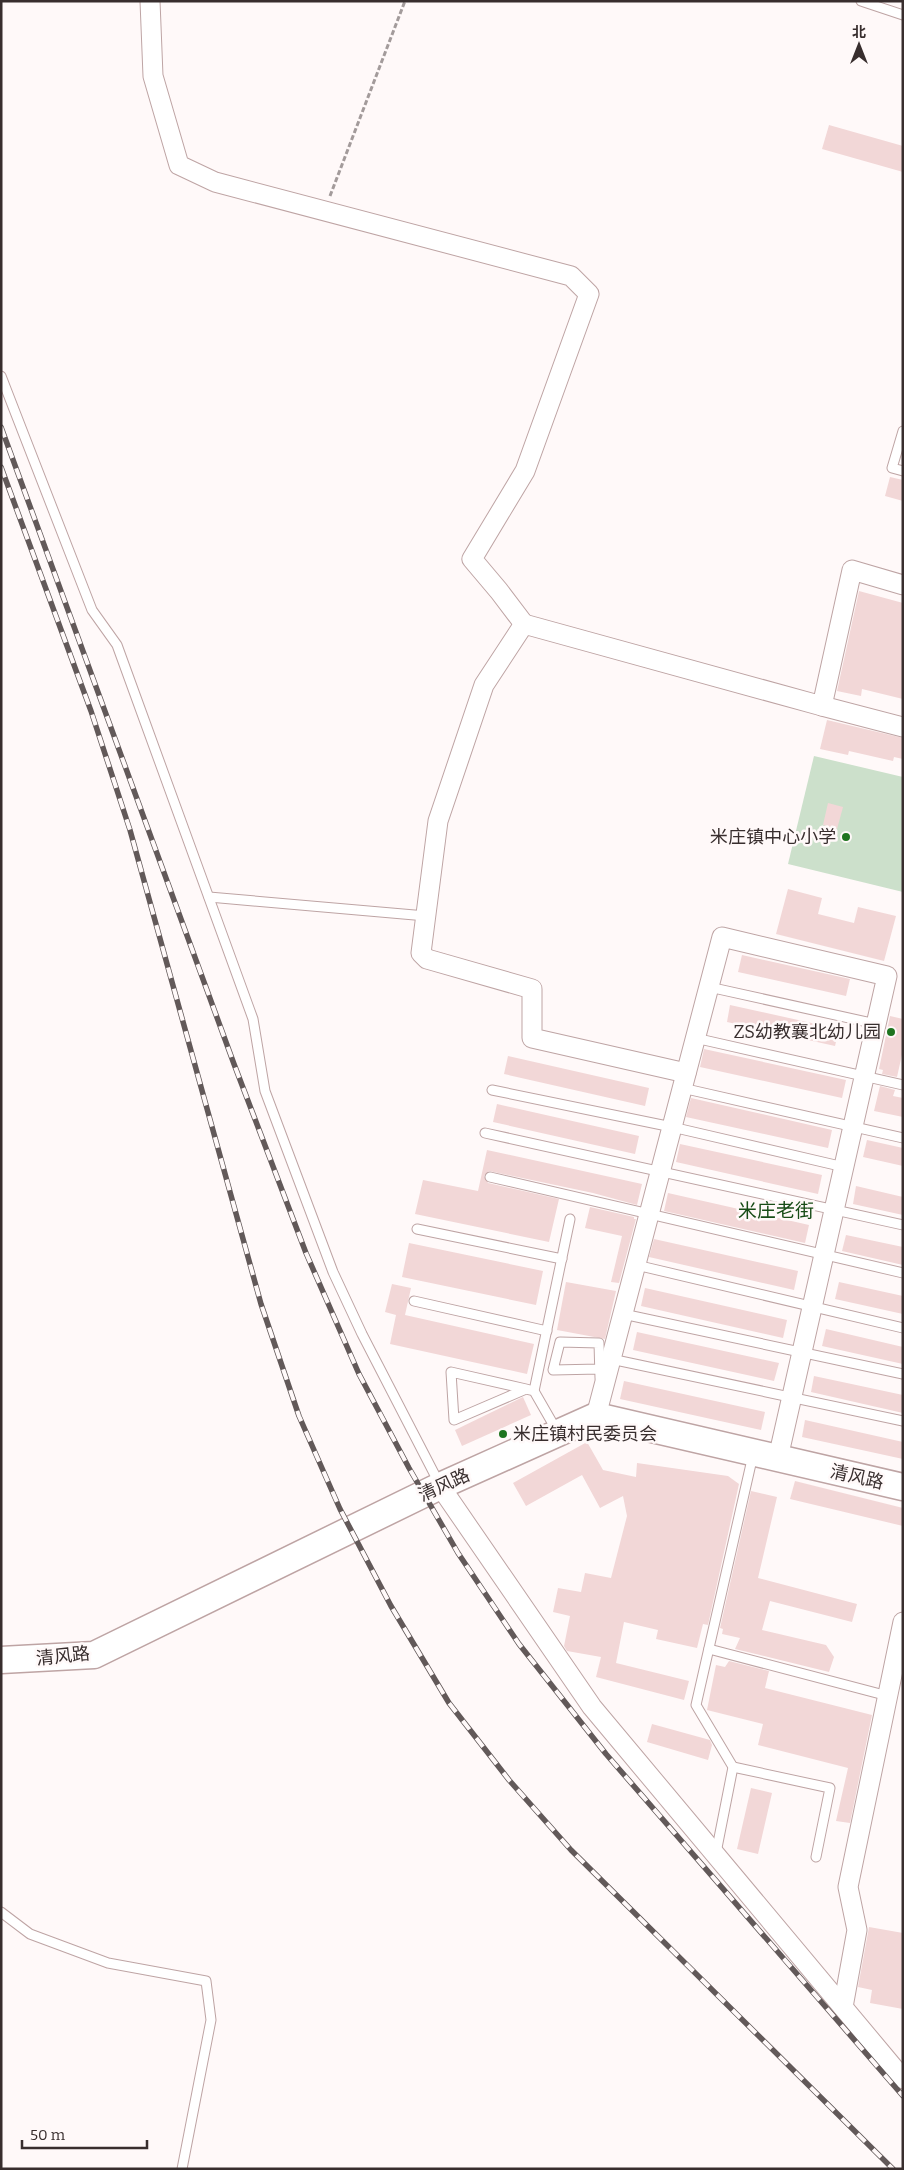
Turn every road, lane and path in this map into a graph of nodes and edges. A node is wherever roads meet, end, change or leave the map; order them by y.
1 (150, 1) edge
2 (406, 1) edge
3 (861, 1) edge
4 (903, 15) edge
5 (324, 211) junction
6 (1, 376) edge
7 (903, 430) edge
8 (903, 470) edge
9 (903, 585) edge
10 (524, 624) junction
11 (822, 706) junction
12 (903, 727) edge
13 (209, 897) junction
14 (426, 916) junction
15 (709, 987) junction
16 (876, 1024) junction
17 (695, 1038) junction
18 (864, 1077) junction
19 (684, 1081) junction
20 (903, 1085) edge
21 (492, 1090) dead end
22 (853, 1126) junction
23 (672, 1127) junction
24 (485, 1134) dead end
25 (903, 1138) edge
26 (844, 1167) junction
27 (660, 1170) junction
28 (490, 1177) dead end
29 (834, 1210) junction
30 (649, 1215) junction
31 (570, 1219) dead end
32 (903, 1225) edge
33 (417, 1229) dead end
34 (824, 1256) junction
35 (562, 1259) junction
36 (636, 1265) junction
37 (903, 1273) edge
38 (414, 1301) dead end
39 (812, 1307) junction
40 (623, 1314) junction
41 (903, 1328) edge
42 (547, 1331) junction
43 (802, 1352) junction
44 (605, 1364) junction
45 (903, 1374) edge
46 (530, 1390) junction
47 (792, 1398) junction
48 (599, 1406) junction
49 (903, 1422) edge
50 (559, 1433) junction
51 (766, 1455) junction
52 (440, 1486) junction
53 (903, 1487) edge
54 (903, 1622) edge
55 (709, 1649) junction
56 (1, 1660) edge
57 (888, 1696) junction
58 (733, 1767) junction
59 (715, 1854) junction
60 (816, 1857) dead end
61 (1, 1912) edge
62 (843, 2007) junction
63 (903, 2079) edge
64 (182, 2169) edge

1 - 5 street
2 - 5 path
3 - 4 lane
5 - 10 street
6 - 13 lane
7 - 8 lane
9 - 11 street
10 - 11 street
10 - 14 street
11 - 12 street
13 - 14 lane
13 - 52 lane
14 - 19 street
15 - 16 lane
15 - 16 street
15 - 17 street
16 - 18 street
17 - 18 lane
17 - 19 street
18 - 20 lane
18 - 22 street
19 - 22 lane
19 - 23 street
21 - 23 lane
22 - 25 lane
22 - 26 street
23 - 26 lane
23 - 27 street
24 - 27 lane
26 - 29 street
27 - 29 lane
27 - 30 street
28 - 30 lane
29 - 32 lane
29 - 34 street
30 - 34 lane
30 - 36 street
31 - 35 lane
33 - 35 lane
34 - 37 lane
34 - 39 street
35 - 42 lane
36 - 39 lane
36 - 40 street
38 - 42 lane
39 - 41 lane
39 - 43 street
40 - 43 lane
40 - 44 street
42 - 46 lane
43 - 45 lane
43 - 47 street
44 - 44 lane
44 - 47 lane
44 - 48 street
46 - 46 lane
46 - 50 lane
47 - 49 lane
47 - 51 street
48 - 50 main road, 清风路
48 - 51 main road, 清风路
50 - 52 main road, 清风路
51 - 53 main road, 清风路
51 - 55 lane
52 - 56 main road, 清风路
52 - 59 street
54 - 57 street
55 - 57 lane
55 - 58 lane
57 - 62 street
58 - 59 lane
58 - 60 lane
59 - 62 street
61 - 64 lane
62 - 63 street

